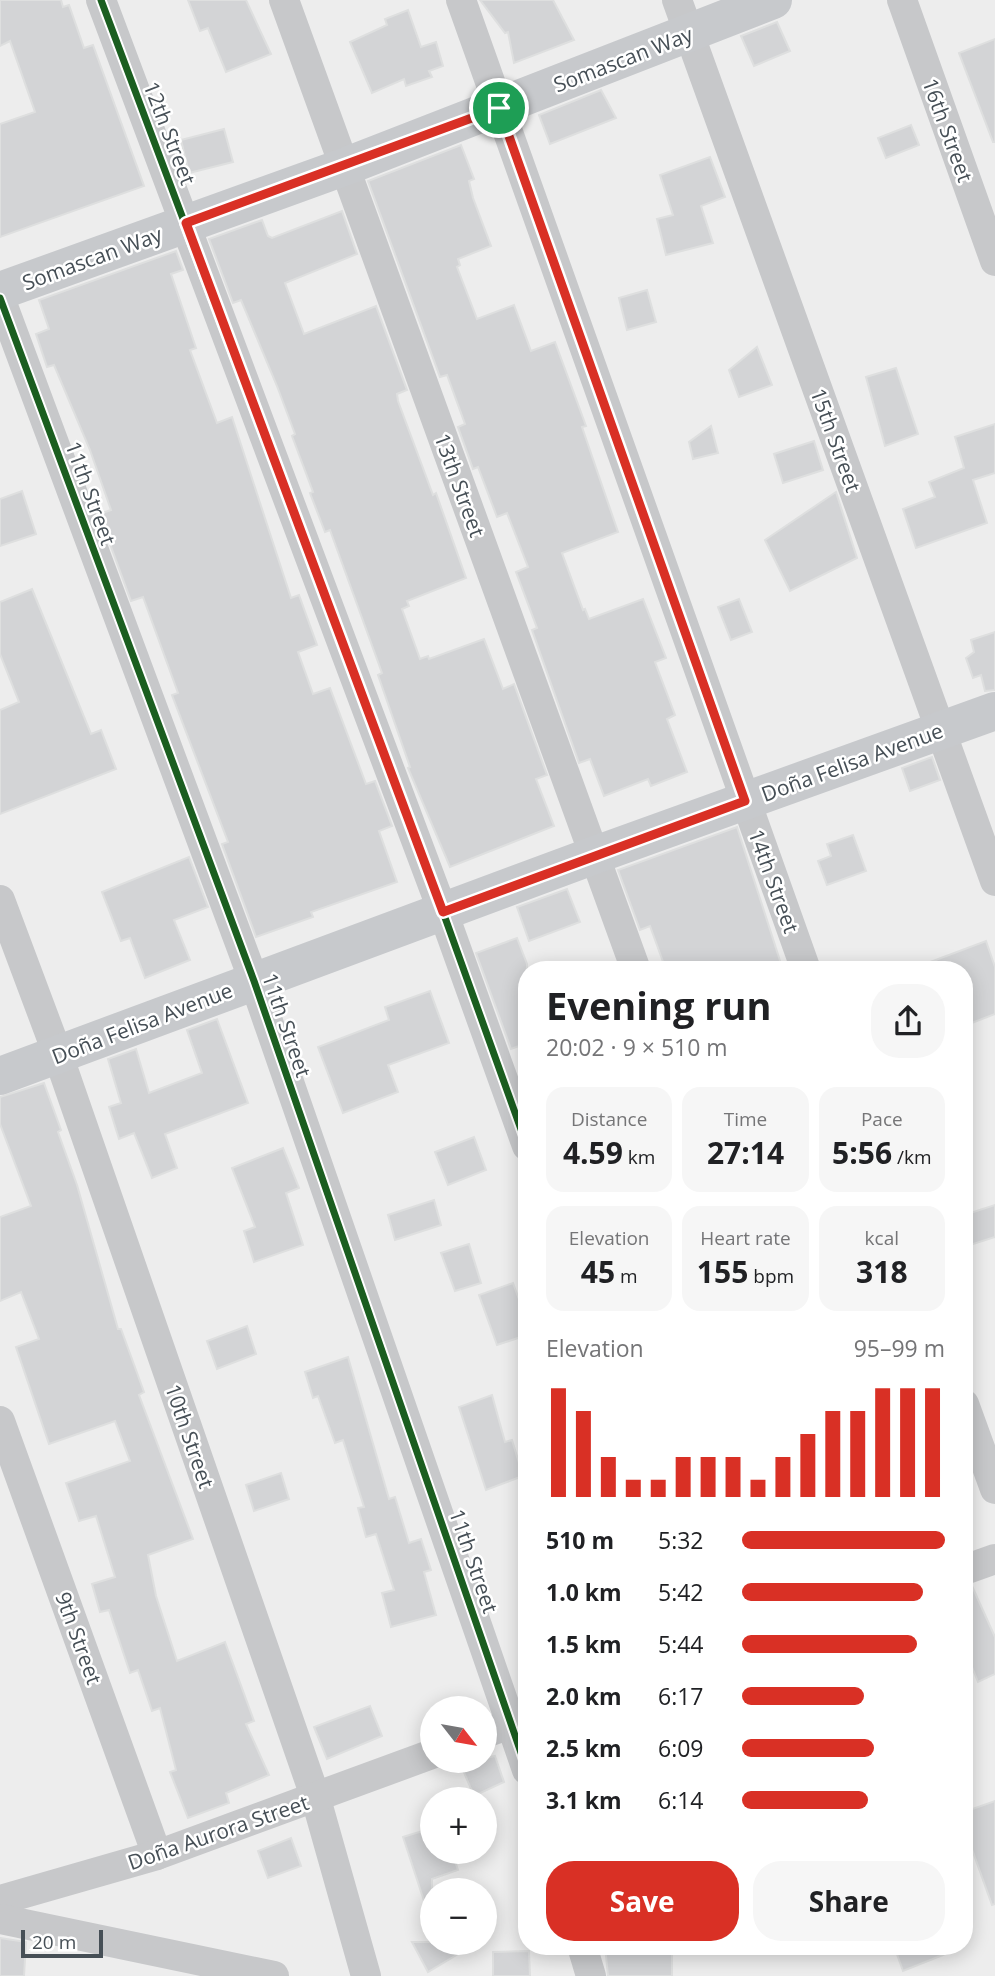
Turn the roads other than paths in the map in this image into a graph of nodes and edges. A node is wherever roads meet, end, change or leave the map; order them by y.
1 (101, 0) edge
2 (284, 0) edge
3 (461, 0) edge
4 (773, 0) edge
5 (902, 0) edge
6 (682, 17) edge
7 (499, 108) junction
8 (344, 167) junction
9 (186, 223) junction
10 (995, 261) edge
11 (0, 292) edge
12 (0, 298) edge
13 (995, 711) edge
14 (942, 730) junction
15 (745, 801) junction
16 (595, 855) junction
17 (995, 881) edge
18 (0, 900) edge
19 (443, 912) junction
20 (633, 961) edge
21 (803, 961) edge
22 (254, 981) junction
23 (58, 1055) junction
24 (0, 1076) edge
25 (518, 1121) edge
26 (0, 1421) edge
27 (973, 1429) edge
28 (995, 1489) edge
29 (995, 1559) edge
30 (973, 1567) edge
31 (508, 1725) edge
32 (518, 1749) edge
33 (420, 1759) edge
34 (316, 1799) junction
35 (157, 1855) junction
36 (0, 1900) edge
37 (0, 1919) edge
38 (585, 1955) edge
39 (274, 1976) edge
40 (366, 1976) edge
41 (591, 1976) edge

1 - 9 street, 12th Street
2 - 8 street, 13th Street
3 - 7 street, 14th Street
4 - 6 street, Somascan Way
5 - 10 street, 16th Street
6 - 7 street, Somascan Way
6 - 14 street, 15th Street
7 - 8 street, Somascan Way
7 - 15 street, 14th Street
8 - 9 street, Somascan Way
8 - 16 street, 13th Street
9 - 11 street, Somascan Way
9 - 19 street, 12th Street
12 - 22 street, 11th Street
13 - 14 street, Doña Felisa Avenue
14 - 15 street, Doña Felisa Avenue
14 - 17 street, 15th Street
15 - 16 street, Doña Felisa Avenue
15 - 21 street, 14th Street
16 - 19 street, Doña Felisa Avenue
16 - 20 street, 13th Street
18 - 23 street, 10th Street
19 - 22 street, Doña Felisa Avenue
19 - 25 street, 12th Street
22 - 23 street, Doña Felisa Avenue
22 - 31 street, 11th Street
23 - 24 street, Doña Felisa Avenue
23 - 34 street, 10th Street
26 - 35 street, 9th Street
27 - 28 street
29 - 30 street
31 - 32 street, 11th Street
33 - 34 street, Doña Aurora Street
34 - 35 street, Doña Aurora Street
34 - 40 street, 10th Street
35 - 36 street, Doña Aurora Street
37 - 39 street
38 - 41 street

